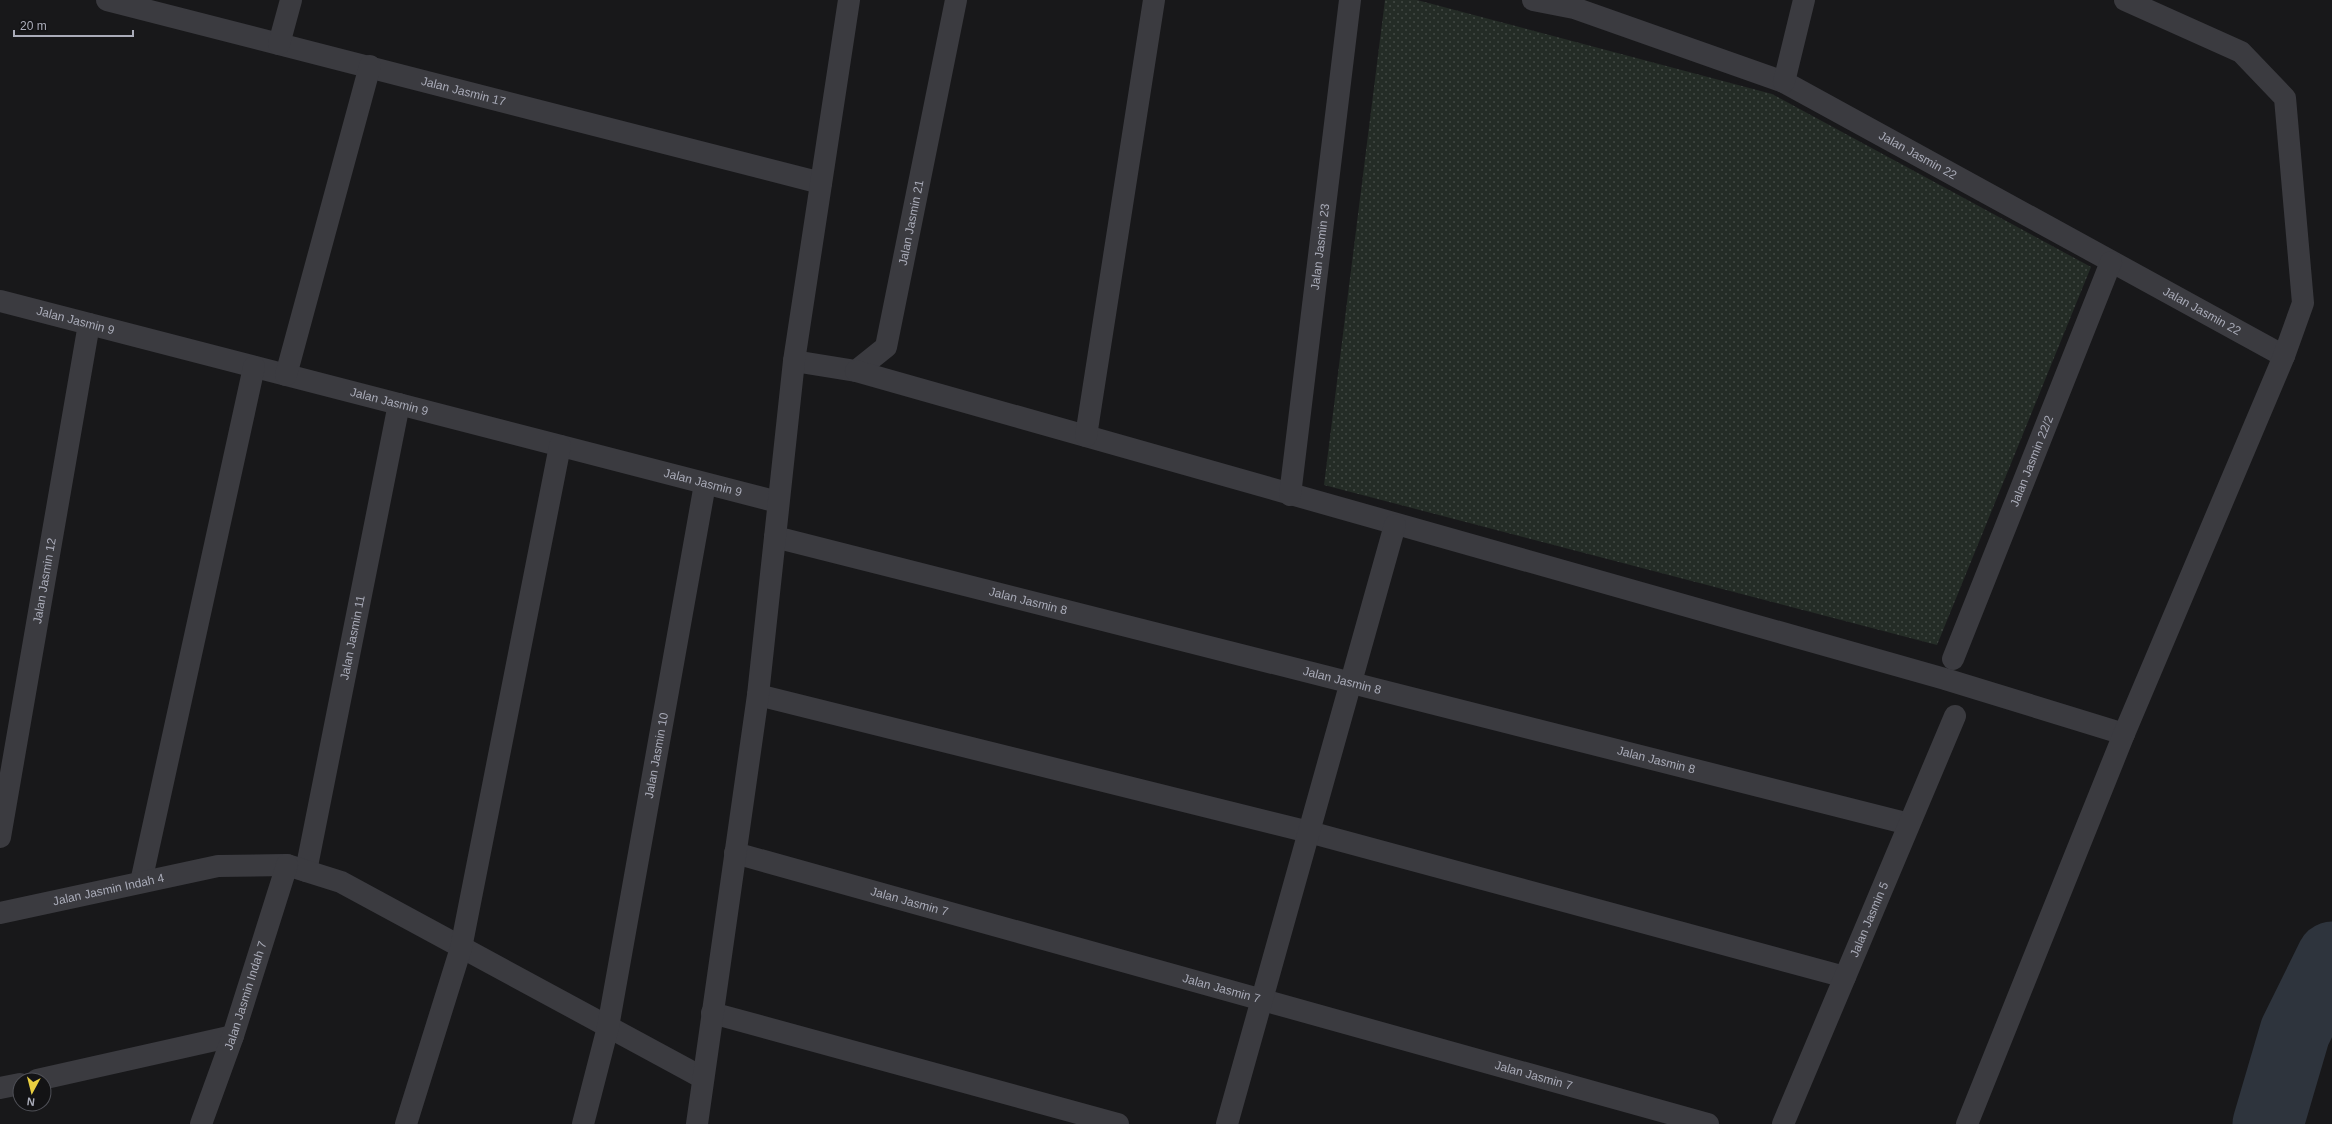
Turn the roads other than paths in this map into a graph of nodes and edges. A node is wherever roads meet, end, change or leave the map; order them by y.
1 (107, 0) edge
2 (291, 0) edge
3 (849, 0) edge
4 (956, 0) edge
5 (1154, 0) edge
6 (1350, 0) edge
7 (1533, 0) edge
8 (1804, 0) edge
9 (2126, 0) edge
10 (1574, 4) edge
11 (279, 44) junction
12 (370, 66) junction
13 (1784, 82) junction
14 (821, 183) junction
15 (2111, 262) junction
16 (0, 301) edge
17 (89, 324) junction
18 (2284, 356) junction
19 (794, 361) junction
20 (254, 367) junction
21 (856, 371) junction
22 (286, 375) junction
23 (398, 404) junction
24 (1086, 436) junction
25 (560, 446) junction
26 (705, 484) junction
27 (1290, 494) junction
28 (778, 502) junction
29 (1395, 525) junction
30 (775, 537) junction
31 (1953, 659) dead end
32 (1351, 683) junction
33 (758, 696) junction
34 (1955, 716) dead end
35 (2124, 734) junction
36 (1909, 824) junction
37 (1309, 832) junction
38 (0, 837) edge
39 (735, 853) junction
40 (296, 868) junction
41 (141, 882) junction
42 (0, 913) edge
43 (461, 948) junction
44 (1846, 977) junction
45 (1261, 1000) junction
46 (712, 1013) junction
47 (608, 1027) junction
48 (233, 1036) junction
49 (52, 1077) edge
50 (703, 1078) junction
51 (12, 1086) edge
52 (0, 1088) edge
53 (201, 1124) edge
54 (406, 1124) edge
55 (583, 1124) edge
56 (696, 1124) edge
57 (1118, 1124) edge
58 (1227, 1124) edge
59 (1708, 1124) edge
60 (1783, 1124) edge
61 (1967, 1124) edge

1 - 11 street, Jalan Jasmin 17
2 - 11 street
3 - 14 street
4 - 21 street, Jalan Jasmin 21
5 - 24 street
6 - 27 street, Jalan Jasmin 23
7 - 10 street, Jalan Jasmin 22
8 - 13 street
9 - 18 street
10 - 13 street, Jalan Jasmin 22
11 - 12 street, Jalan Jasmin 17
12 - 14 street, Jalan Jasmin 17
12 - 22 street
13 - 15 street, Jalan Jasmin 22
14 - 19 street
15 - 18 street, Jalan Jasmin 22
15 - 31 street, Jalan Jasmin 22/2
16 - 17 street, Jalan Jasmin 9
17 - 20 street, Jalan Jasmin 9
17 - 38 street, Jalan Jasmin 12
18 - 35 street
19 - 21 street
19 - 28 street
20 - 22 street, Jalan Jasmin 9
20 - 41 street
21 - 24 street
22 - 23 street, Jalan Jasmin 9
23 - 25 street, Jalan Jasmin 9
23 - 40 street, Jalan Jasmin 11
24 - 27 street
25 - 26 street, Jalan Jasmin 9
25 - 43 street
26 - 28 street, Jalan Jasmin 9
26 - 47 street, Jalan Jasmin 10
27 - 29 street
28 - 30 street
29 - 32 street
29 - 35 street
30 - 32 street, Jalan Jasmin 8
30 - 33 street
32 - 36 street, Jalan Jasmin 8
32 - 37 street
33 - 37 street
33 - 39 street
34 - 36 street, Jalan Jasmin 5
35 - 61 street
36 - 44 street, Jalan Jasmin 5
37 - 44 street
37 - 45 street
39 - 45 street, Jalan Jasmin 7
39 - 46 street
40 - 41 street, Jalan Jasmin Indah 4
40 - 43 street, Jalan Jasmin Indah 4
40 - 48 street, Jalan Jasmin Indah 7
41 - 42 street, Jalan Jasmin Indah 4
43 - 47 street, Jalan Jasmin Indah 4
43 - 54 street
44 - 60 street, Jalan Jasmin 5
45 - 58 street
45 - 59 street, Jalan Jasmin 7
46 - 50 street
46 - 57 street
47 - 50 street, Jalan Jasmin Indah 4
47 - 55 street, Jalan Jasmin 10
48 - 49 street
48 - 53 street, Jalan Jasmin Indah 7
50 - 56 street
51 - 52 street

